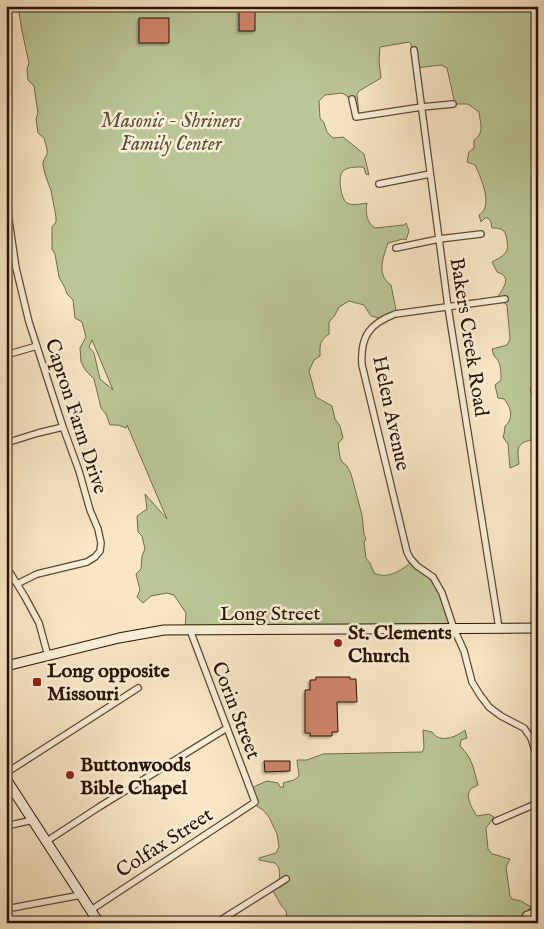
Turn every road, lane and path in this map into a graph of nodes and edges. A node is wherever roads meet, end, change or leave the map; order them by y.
1 (414, 50) dead end
2 (352, 98) dead end
3 (453, 104) dead end
4 (422, 107) junction
5 (430, 174) junction
6 (379, 184) dead end
7 (6, 200) edge
8 (7, 213) edge
9 (481, 234) dead end
10 (439, 239) junction
11 (396, 248) dead end
12 (505, 299) dead end
13 (448, 307) junction
14 (37, 346) junction
15 (6, 355) edge
16 (63, 427) junction
17 (6, 444) edge
18 (6, 566) edge
19 (17, 584) junction
20 (499, 628) junction
21 (538, 628) edge
22 (454, 629) junction
23 (190, 630) junction
24 (48, 656) junction
25 (6, 666) edge
26 (138, 688) dead end
27 (227, 728) junction
28 (538, 760) edge
29 (6, 774) edge
30 (6, 779) edge
31 (255, 802) joint
32 (538, 803) edge
33 (33, 820) junction
34 (496, 821) dead end
35 (6, 826) edge
36 (47, 841) junction
37 (286, 879) dead end
38 (81, 895) junction
39 (6, 909) edge
40 (91, 910) junction
41 (538, 910) edge
42 (526, 915) dead end
43 (99, 923) edge
44 (216, 923) edge

1 - 4 street, Bakers Creek Road
2 - 4 street
3 - 4 street
4 - 5 street, Bakers Creek Road
5 - 6 street
5 - 10 street, Bakers Creek Road
7 - 8 street, Capron Farm Drive
8 - 14 street, Capron Farm Drive
9 - 10 street
10 - 11 street
10 - 13 street, Bakers Creek Road
12 - 13 street, Helen Avenue
13 - 20 street, Bakers Creek Road
13 - 22 street, Helen Avenue
14 - 15 street
14 - 16 street, Capron Farm Drive
16 - 17 street
16 - 19 street, Capron Farm Drive
18 - 19 street
19 - 24 street
20 - 21 street, Long Street
20 - 22 street, Long Street
22 - 23 street, Long Street
22 - 28 street, Helen Avenue
23 - 24 street, Long Street
23 - 27 street, Corin Street
24 - 25 street, Long Street
26 - 29 street
27 - 31 street, Corin Street
27 - 36 street
30 - 33 street
31 - 40 street, Colfax Street
32 - 34 street
33 - 35 street
33 - 36 street
36 - 38 street
37 - 44 street
38 - 39 street
38 - 40 street
40 - 43 street
41 - 42 street

